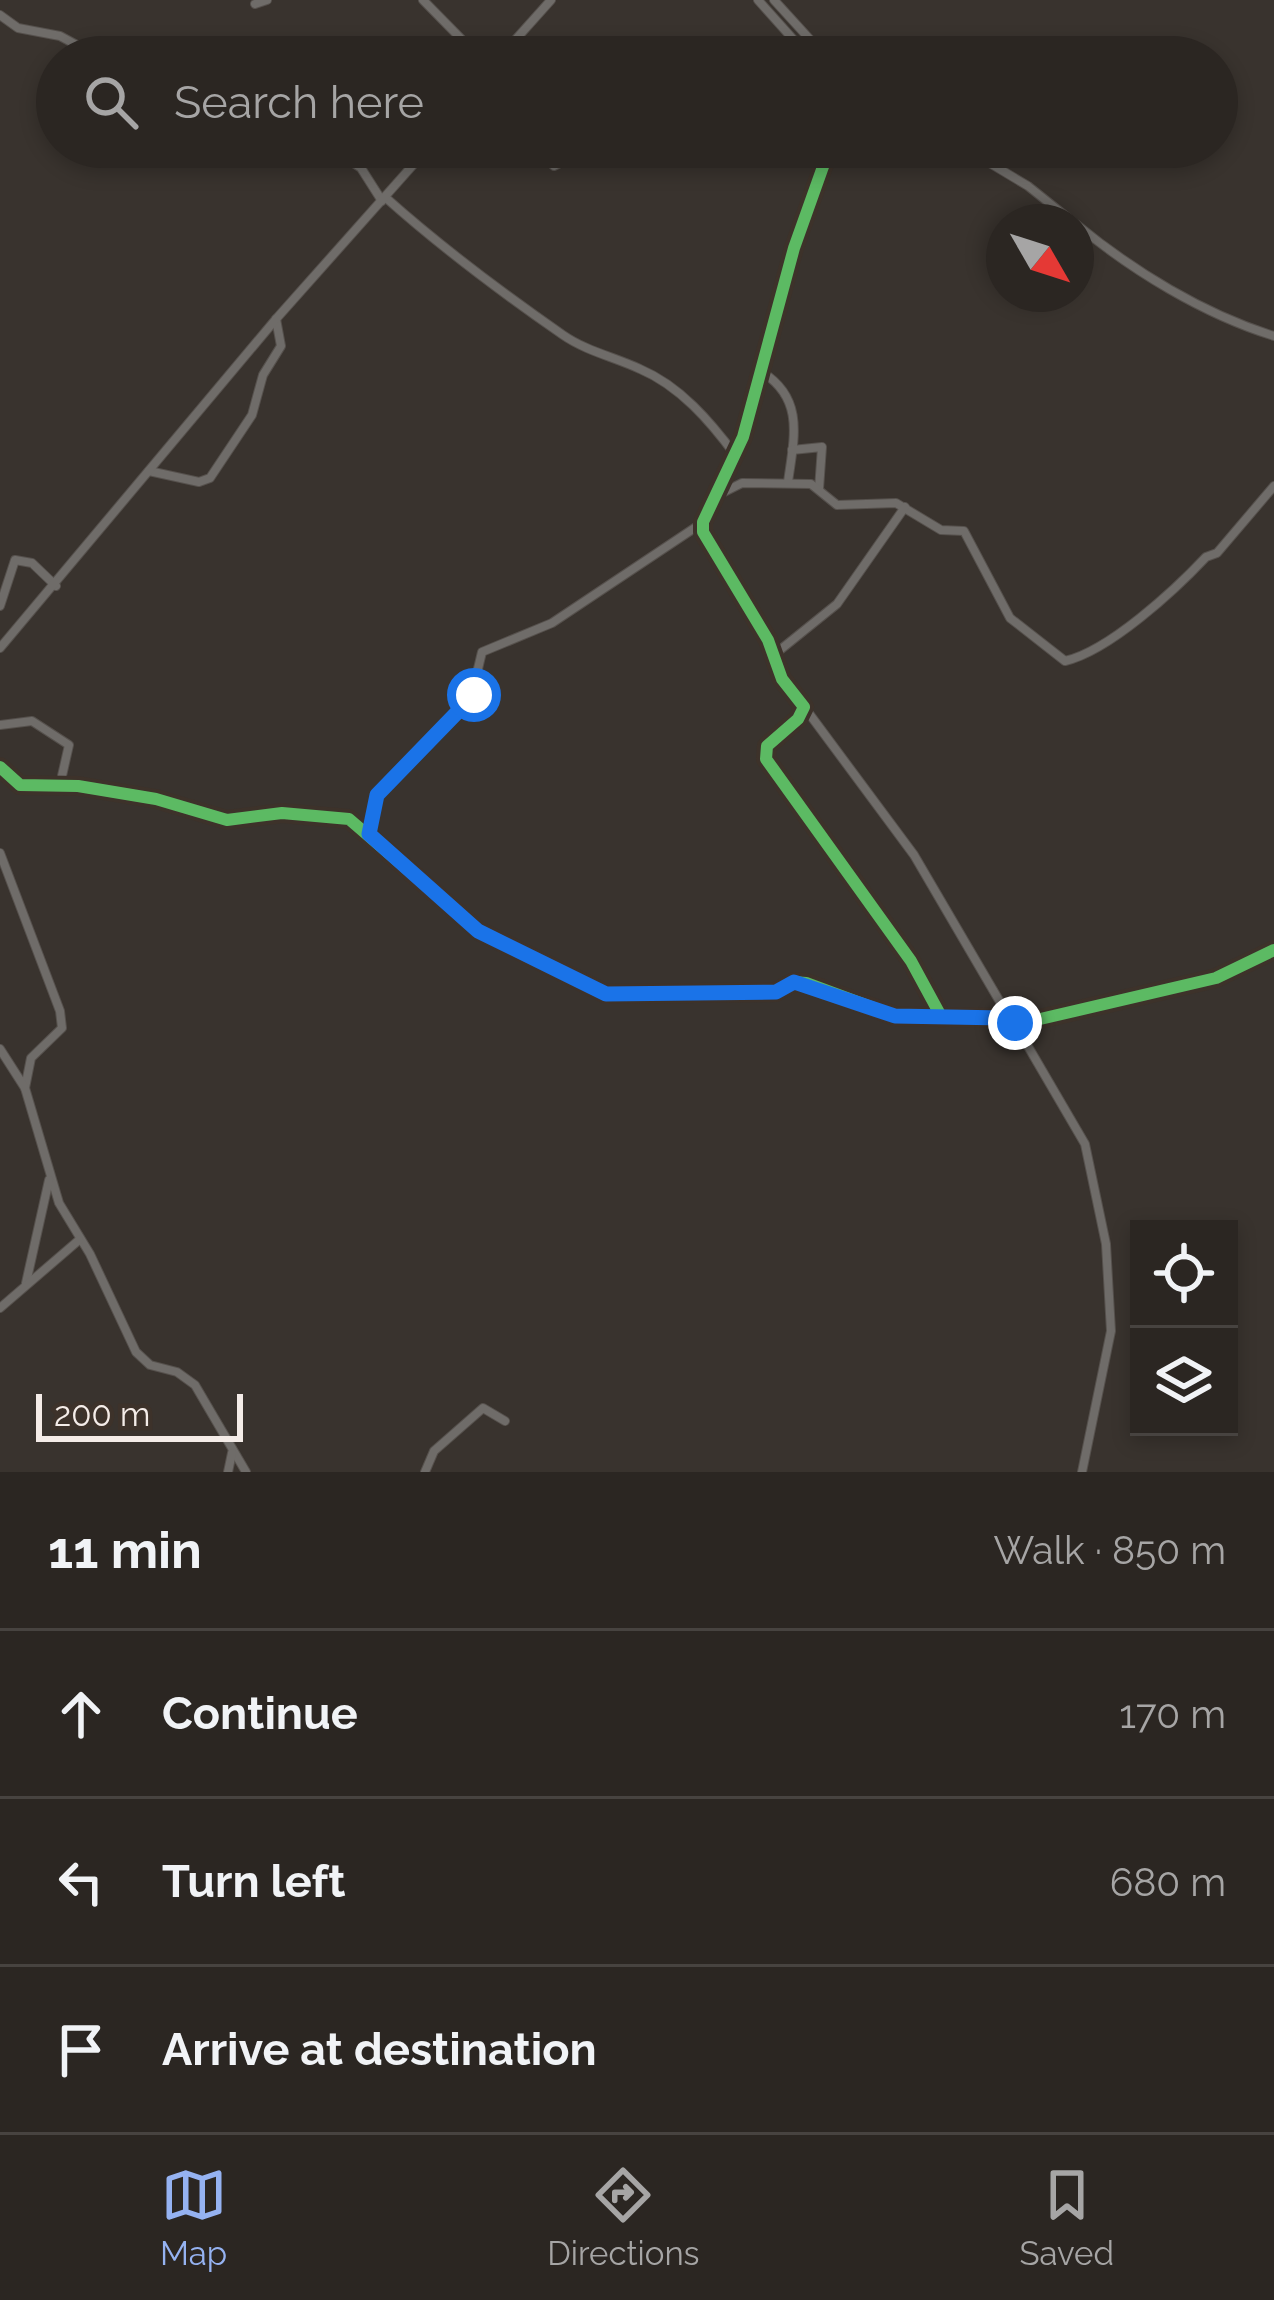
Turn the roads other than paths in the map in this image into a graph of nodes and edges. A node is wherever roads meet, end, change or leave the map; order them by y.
1 (267, 0) edge
2 (423, 0) edge
3 (550, 0) edge
4 (758, 0) edge
5 (774, 0) edge
6 (256, 4) dead end
7 (0, 15) edge
8 (60, 36) edge
9 (458, 36) edge
10 (518, 36) edge
11 (790, 36) edge
12 (807, 36) edge
13 (361, 168) edge
14 (411, 168) edge
15 (823, 168) edge
16 (998, 168) edge
17 (384, 199) junction
18 (1051, 204) edge
19 (1094, 237) edge
20 (276, 320) junction
21 (1274, 336) edge
22 (762, 372) junction
23 (792, 450) junction
24 (736, 456) junction
25 (149, 471) junction
26 (788, 483) junction
27 (1274, 486) edge
28 (819, 489) junction
29 (719, 495) junction
30 (905, 507) junction
31 (703, 522) junction
32 (56, 586) junction
33 (0, 606) edge
34 (0, 648) edge
35 (775, 654) junction
36 (804, 707) junction
37 (0, 725) edge
38 (0, 766) edge
39 (59, 789) junction
40 (369, 834) junction
41 (0, 853) edge
42 (1274, 950) edge
43 (942, 1018) junction
44 (1012, 1021) junction
45 (0, 1048) edge
46 (25, 1088) junction
47 (50, 1179) junction
48 (79, 1240) junction
49 (26, 1283) junction
50 (0, 1309) edge
51 (505, 1421) dead end
52 (232, 1451) junction
53 (228, 1472) edge
54 (246, 1472) edge
55 (425, 1472) edge
56 (1082, 1472) edge

1 - 6 street
2 - 9 street
3 - 10 street
4 - 11 street
5 - 12 street
7 - 8 street
13 - 17 street
14 - 17 street
15 - 22 street
16 - 18 street
17 - 20 street
17 - 24 street
19 - 21 street
20 - 25 street
20 - 25 street
22 - 23 street
22 - 24 street
23 - 26 street
23 - 28 street
24 - 29 street
25 - 32 street
26 - 28 street
26 - 29 street
27 - 30 street
28 - 30 street
29 - 31 street
30 - 35 street
31 - 35 street
31 - 40 street
32 - 33 street
32 - 34 street
35 - 36 street
36 - 43 street
36 - 44 street
37 - 39 street
38 - 39 street
39 - 40 street
40 - 43 street
41 - 46 street
42 - 44 street
43 - 44 street
44 - 56 street
45 - 46 street
46 - 47 street
47 - 48 street
47 - 49 street
48 - 49 street
48 - 52 street
49 - 50 street
51 - 55 street
52 - 53 street
52 - 54 street

